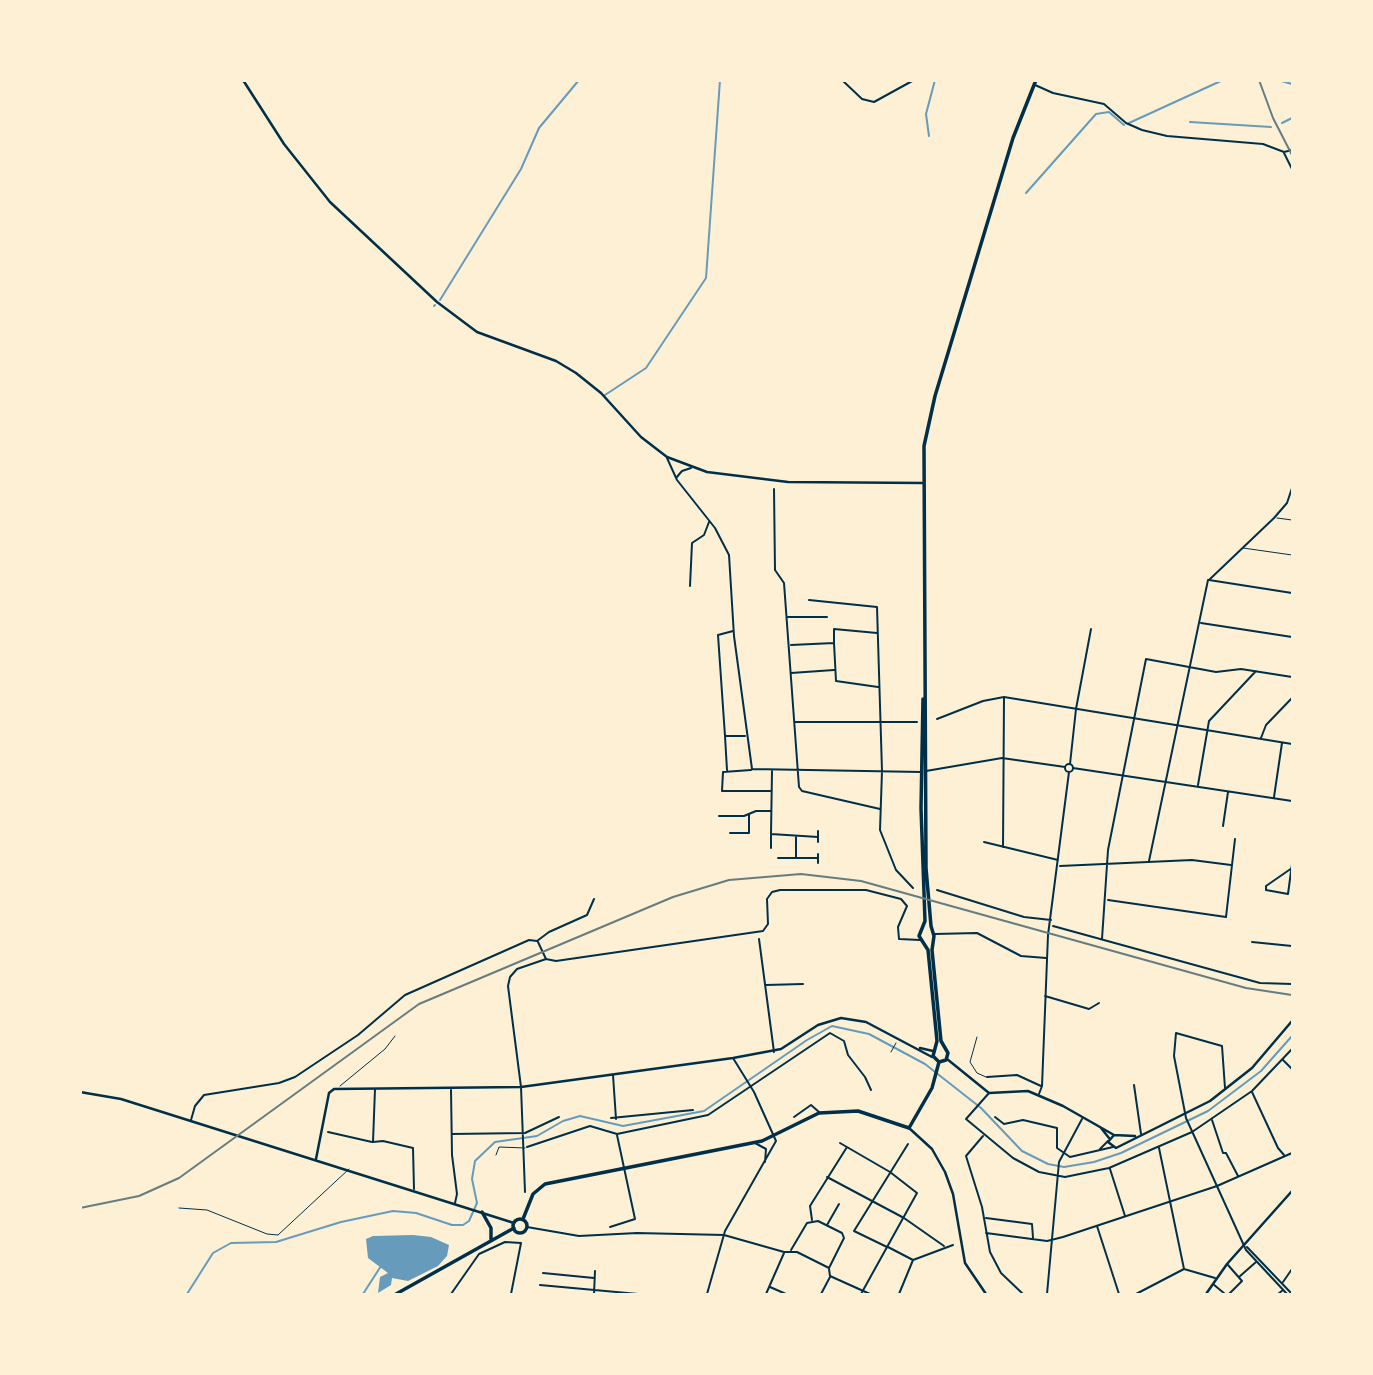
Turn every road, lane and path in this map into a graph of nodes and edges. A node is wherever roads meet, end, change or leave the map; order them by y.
1 (243, 80) edge
2 (842, 80) edge
3 (914, 80) edge
4 (1035, 83) edge
5 (1293, 150) edge
6 (1284, 152) junction
7 (1293, 169) edge
8 (667, 457) junction
9 (691, 468) junction
10 (676, 478) junction
11 (924, 483) junction
12 (1293, 488) edge
13 (774, 489) dead end
14 (1275, 518) junction
15 (709, 520) junction
16 (1293, 520) edge
17 (1243, 548) junction
18 (1293, 555) edge
19 (1208, 580) junction
20 (690, 586) dead end
21 (1293, 593) edge
22 (809, 600) dead end
23 (787, 617) junction
24 (827, 617) dead end
25 (1200, 623) junction
26 (1091, 629) dead end
27 (734, 631) junction
28 (878, 633) junction
29 (1293, 637) edge
30 (834, 643) junction
31 (789, 645) junction
32 (1190, 667) junction
33 (835, 670) junction
34 (1256, 671) junction
35 (791, 673) junction
36 (1293, 677) edge
37 (879, 687) junction
38 (1004, 697) junction
39 (1293, 698) edge
40 (1076, 709) junction
41 (937, 719) dead end
42 (1134, 720) junction
43 (794, 722) junction
44 (880, 722) junction
45 (917, 722) dead end
46 (1178, 727) junction
47 (1206, 731) junction
48 (725, 736) junction
49 (746, 736) junction
50 (1261, 739) junction
51 (1282, 742) junction
52 (1293, 744) edge
53 (1002, 758) junction
54 (1070, 764) junction
55 (1065, 767) junction
56 (1073, 768) junction
57 (752, 769) junction
58 (727, 771) junction
59 (772, 771) junction
60 (882, 771) junction
61 (924, 771) junction
62 (797, 772) junction
63 (1069, 772) junction
64 (1123, 775) junction
65 (1166, 782) junction
66 (1198, 786) junction
67 (772, 791) junction
68 (1228, 791) junction
69 (1274, 798) junction
70 (1293, 801) edge
71 (880, 809) junction
72 (771, 811) junction
73 (749, 815) junction
74 (719, 816) dead end
75 (1223, 825) dead end
76 (818, 831) dead end
77 (730, 833) dead end
78 (771, 834) junction
79 (796, 836) junction
80 (818, 837) junction
81 (1235, 839) dead end
82 (818, 842) dead end
83 (984, 842) dead end
84 (1003, 846) junction
85 (771, 848) dead end
86 (818, 854) dead end
87 (778, 858) dead end
88 (796, 858) junction
89 (818, 858) junction
90 (1059, 860) junction
91 (1149, 861) junction
92 (1106, 862) junction
93 (818, 863) dead end
94 (1293, 864) edge
95 (1231, 865) junction
96 (1059, 866) junction
97 (1292, 869) edge
98 (913, 888) dead end
99 (937, 890) dead end
100 (594, 899) dead end
101 (1107, 900) junction
102 (1052, 920) junction
103 (1051, 926) junction
104 (920, 932) junction
105 (933, 932) junction
106 (909, 938) junction
107 (759, 939) dead end
108 (920, 940) junction
109 (933, 940) junction
110 (1102, 940) junction
111 (537, 941) junction
112 (1252, 942) dead end
113 (925, 943) junction
114 (1293, 946) edge
115 (1047, 958) junction
116 (546, 959) junction
117 (803, 984) dead end
118 (1293, 984) edge
119 (766, 985) junction
120 (1045, 996) junction
121 (1099, 1003) dead end
122 (1293, 1021) edge
123 (395, 1036) dead end
124 (977, 1037) dead end
125 (896, 1044) dead end
126 (916, 1047) junction
127 (943, 1048) junction
128 (1293, 1049) edge
129 (934, 1050) junction
130 (891, 1051) dead end
131 (774, 1052) junction
132 (733, 1058) junction
133 (933, 1058) junction
134 (947, 1059) junction
135 (1282, 1060) junction
136 (939, 1062) junction
137 (1293, 1069) edge
138 (613, 1074) junction
139 (987, 1077) joint
140 (1134, 1085) dead end
141 (750, 1086) junction
142 (1041, 1086) junction
143 (522, 1087) junction
144 (339, 1089) junction
145 (375, 1089) junction
146 (1226, 1089) junction
147 (451, 1090) junction
148 (870, 1090) dead end
149 (1252, 1091) junction
150 (80, 1092) edge
151 (989, 1093) junction
152 (1038, 1095) junction
153 (693, 1110) dead end
154 (819, 1113) junction
155 (995, 1116) dead end
156 (1185, 1116) junction
157 (559, 1117) dead end
158 (794, 1117) dead end
159 (611, 1118) dead end
160 (1083, 1118) junction
161 (616, 1119) junction
162 (1212, 1120) junction
163 (191, 1121) junction
164 (1098, 1126) junction
165 (909, 1128) junction
166 (328, 1132) dead end
167 (1192, 1132) junction
168 (452, 1134) junction
169 (617, 1134) junction
170 (525, 1135) junction
171 (984, 1135) junction
172 (1116, 1135) junction
173 (1140, 1135) junction
174 (775, 1136) junction
175 (1108, 1140) junction
176 (373, 1142) junction
177 (754, 1143) junction
178 (840, 1143) dead end
179 (1121, 1143) junction
180 (908, 1144) dead end
181 (848, 1146) junction
182 (525, 1147) junction
183 (1113, 1147) junction
184 (1158, 1147) junction
185 (1096, 1151) junction
186 (1293, 1153) edge
187 (1063, 1154) junction
188 (496, 1155) dead end
189 (1285, 1156) junction
190 (316, 1159) junction
191 (764, 1167) junction
192 (1109, 1168) junction
193 (349, 1169) junction
194 (625, 1170) junction
195 (890, 1171) junction
196 (827, 1177) junction
197 (1058, 1177) junction
198 (1238, 1177) junction
199 (1217, 1186) junction
200 (414, 1190) junction
201 (1293, 1191) edge
202 (525, 1192) dead end
203 (872, 1201) junction
204 (1170, 1201) junction
205 (455, 1204) junction
206 (839, 1205) dead end
207 (179, 1208) dead end
208 (481, 1212) junction
209 (1125, 1216) junction
210 (904, 1218) junction
211 (984, 1218) junction
212 (523, 1219) junction
213 (812, 1220) junction
214 (827, 1225) junction
215 (1097, 1225) junction
216 (514, 1226) junction
217 (527, 1227) junction
218 (610, 1227) dead end
219 (986, 1233) junction
220 (723, 1234) junction
221 (1032, 1239) junction
222 (1052, 1240) junction
223 (489, 1241) junction
224 (953, 1245) dead end
225 (1245, 1245) junction
226 (944, 1246) junction
227 (887, 1247) junction
228 (791, 1251) junction
229 (785, 1252) junction
230 (913, 1260) junction
231 (1257, 1261) junction
232 (1227, 1264) junction
233 (829, 1268) junction
234 (1184, 1269) junction
235 (1293, 1269) edge
236 (595, 1270) dead end
237 (543, 1273) dead end
238 (830, 1276) junction
239 (594, 1278) junction
240 (1239, 1278) junction
241 (1216, 1279) junction
242 (1213, 1284) junction
243 (1281, 1284) junction
244 (540, 1285) dead end
245 (769, 1287) junction
246 (1286, 1287) junction
247 (594, 1290) junction
248 (1283, 1290) junction
249 (862, 1293) edge
250 (396, 1294) edge
251 (451, 1294) edge
252 (511, 1294) edge
253 (594, 1294) edge
254 (638, 1294) edge
255 (707, 1294) edge
256 (766, 1294) edge
257 (786, 1294) edge
258 (821, 1294) edge
259 (870, 1294) edge
260 (899, 1294) edge
261 (983, 1294) edge
262 (1023, 1294) edge
263 (1047, 1294) edge
264 (1119, 1294) edge
265 (1136, 1294) edge
266 (1206, 1294) edge
267 (1226, 1294) edge
268 (1278, 1294) edge
269 (1287, 1294) edge
270 (1293, 1294) edge

1 - 8 street
2 - 3 street
4 - 6 street
4 - 11 main road
5 - 6 street
6 - 7 street
8 - 9 street
8 - 10 street
9 - 10 street
9 - 11 street
10 - 15 street
11 - 61 main road
12 - 14 street
13 - 23 street
14 - 16 lane
14 - 17 street
15 - 20 street
15 - 27 street
17 - 18 lane
17 - 19 street
19 - 21 street
19 - 25 street
22 - 28 street
23 - 24 street
23 - 31 street
25 - 29 street
25 - 32 street
26 - 40 street
27 - 48 street
27 - 49 street
28 - 30 street
28 - 37 street
30 - 31 street
30 - 33 street
31 - 35 street
32 - 34 street
32 - 42 street
32 - 46 street
33 - 35 street
33 - 37 street
34 - 36 street
34 - 47 street
35 - 43 street
37 - 44 street
38 - 40 street
38 - 41 street
38 - 53 street
39 - 50 street
40 - 42 street
40 - 54 street
42 - 46 street
42 - 64 street
43 - 44 street
43 - 62 street
44 - 45 street
44 - 60 street
46 - 47 street
46 - 65 street
47 - 50 street
47 - 66 street
48 - 49 street
48 - 58 street
49 - 57 street
50 - 51 street
51 - 52 street
51 - 69 street
53 - 55 street
53 - 61 street
53 - 84 street
54 - 55 street
54 - 56 street
55 - 63 street
56 - 63 street
56 - 64 street
57 - 58 street
57 - 59 street
58 - 67 street
59 - 62 street
59 - 67 street
60 - 61 street
60 - 62 street
60 - 71 street
61 - 104 main road
61 - 105 main road
62 - 71 street
63 - 90 street
64 - 65 street
64 - 92 street
65 - 66 street
65 - 91 street
66 - 68 street
67 - 72 street
68 - 69 street
68 - 75 street
69 - 70 street
71 - 98 street
72 - 73 street
72 - 78 street
73 - 74 street
73 - 77 street
76 - 80 street
78 - 79 street
78 - 85 street
79 - 80 street
79 - 88 street
80 - 82 street
81 - 95 street
83 - 84 street
84 - 90 street
86 - 89 street
87 - 88 street
88 - 89 street
89 - 93 street
90 - 96 street
91 - 92 street
91 - 95 street
92 - 96 street
92 - 101 street
94 - 97 street
95 - 101 street
96 - 102 street
97 - 97 street
99 - 102 street
100 - 111 street
101 - 110 street
102 - 103 street
103 - 110 street
103 - 115 street
104 - 105 main road
104 - 106 street
104 - 108 main road
105 - 109 main road
105 - 115 street
106 - 108 street
106 - 116 street
107 - 119 street
108 - 113 main road
109 - 113 main road
109 - 127 main road
110 - 118 street
111 - 116 street
111 - 163 street
112 - 114 street
113 - 129 main road
115 - 120 street
116 - 143 street
117 - 119 street
119 - 131 street
120 - 121 street
120 - 142 street
122 - 146 street
123 - 144 lane
124 - 139 lane
125 - 130 lane
126 - 129 street
126 - 131 street
126 - 133 street
127 - 129 main road
127 - 134 main road
128 - 135 street
129 - 133 main road
131 - 132 street
132 - 138 street
132 - 141 street
133 - 136 main road
134 - 136 main road
134 - 151 street
135 - 137 street
135 - 149 street
136 - 165 main road
138 - 143 street
138 - 161 street
139 - 142 street
140 - 173 street
141 - 148 street
141 - 169 street
141 - 174 street
142 - 152 street
143 - 147 street
143 - 170 street
144 - 145 street
144 - 190 street
145 - 147 street
145 - 176 street
146 - 156 street
146 - 156 street
147 - 168 street
149 - 162 street
149 - 189 street
150 - 163 street
151 - 152 street
151 - 171 street
152 - 160 street
153 - 161 street
154 - 158 street
154 - 165 main road
154 - 174 main road
155 - 187 street
156 - 167 street
156 - 173 street
157 - 170 street
159 - 161 street
160 - 164 street
160 - 187 street
162 - 167 street
162 - 198 street
163 - 190 street
164 - 172 street
164 - 175 street
165 - 261 street
166 - 176 street
167 - 184 street
167 - 199 street
168 - 170 street
168 - 205 street
169 - 182 street
169 - 194 street
170 - 182 street
171 - 197 street
171 - 211 street
172 - 173 street
172 - 175 street
172 - 179 street
173 - 179 street
174 - 177 main road
174 - 191 street
175 - 183 street
175 - 185 street
176 - 200 street
177 - 191 street
177 - 194 main road
178 - 181 street
179 - 183 street
180 - 195 street
181 - 195 street
181 - 196 street
182 - 188 lane
182 - 202 street
183 - 185 street
184 - 192 street
184 - 204 street
185 - 187 street
186 - 189 street
187 - 197 street
189 - 198 street
190 - 193 street
191 - 220 street
192 - 197 street
192 - 209 street
193 - 200 street
193 - 207 lane
194 - 212 main road
194 - 218 street
195 - 203 street
195 - 210 street
196 - 203 street
196 - 213 street
197 - 222 street
198 - 199 street
199 - 204 street
199 - 225 street
200 - 205 street
201 - 225 street
203 - 210 street
203 - 227 street
204 - 209 street
204 - 234 street
205 - 208 street
206 - 214 street
208 - 216 street
208 - 223 main road
209 - 215 street
210 - 226 street
210 - 227 street
211 - 219 street
211 - 221 street
212 - 216 main road
212 - 217 main road
213 - 214 street
213 - 228 street
214 - 233 street
215 - 222 street
215 - 264 street
216 - 217 main road
216 - 223 main road
217 - 220 street
219 - 221 street
219 - 262 street
220 - 229 street
220 - 255 street
221 - 222 street
222 - 263 street
223 - 250 main road
224 - 226 street
225 - 231 street
225 - 232 street
225 - 243 street
226 - 230 street
227 - 230 street
227 - 249 street
228 - 229 street
228 - 233 street
229 - 245 street
230 - 260 street
231 - 240 street
231 - 243 street
232 - 240 street
232 - 241 street
233 - 238 street
234 - 241 street
234 - 265 street
235 - 243 street
236 - 239 street
237 - 239 street
238 - 249 street
238 - 258 street
239 - 247 street
240 - 267 street
241 - 242 street
242 - 266 street
242 - 267 street
243 - 246 street
243 - 248 street
244 - 247 street
245 - 256 street
245 - 257 street
246 - 248 street
246 - 270 street
247 - 253 street
247 - 254 street
248 - 268 street
248 - 269 street
249 - 259 street
251 - 252 street

